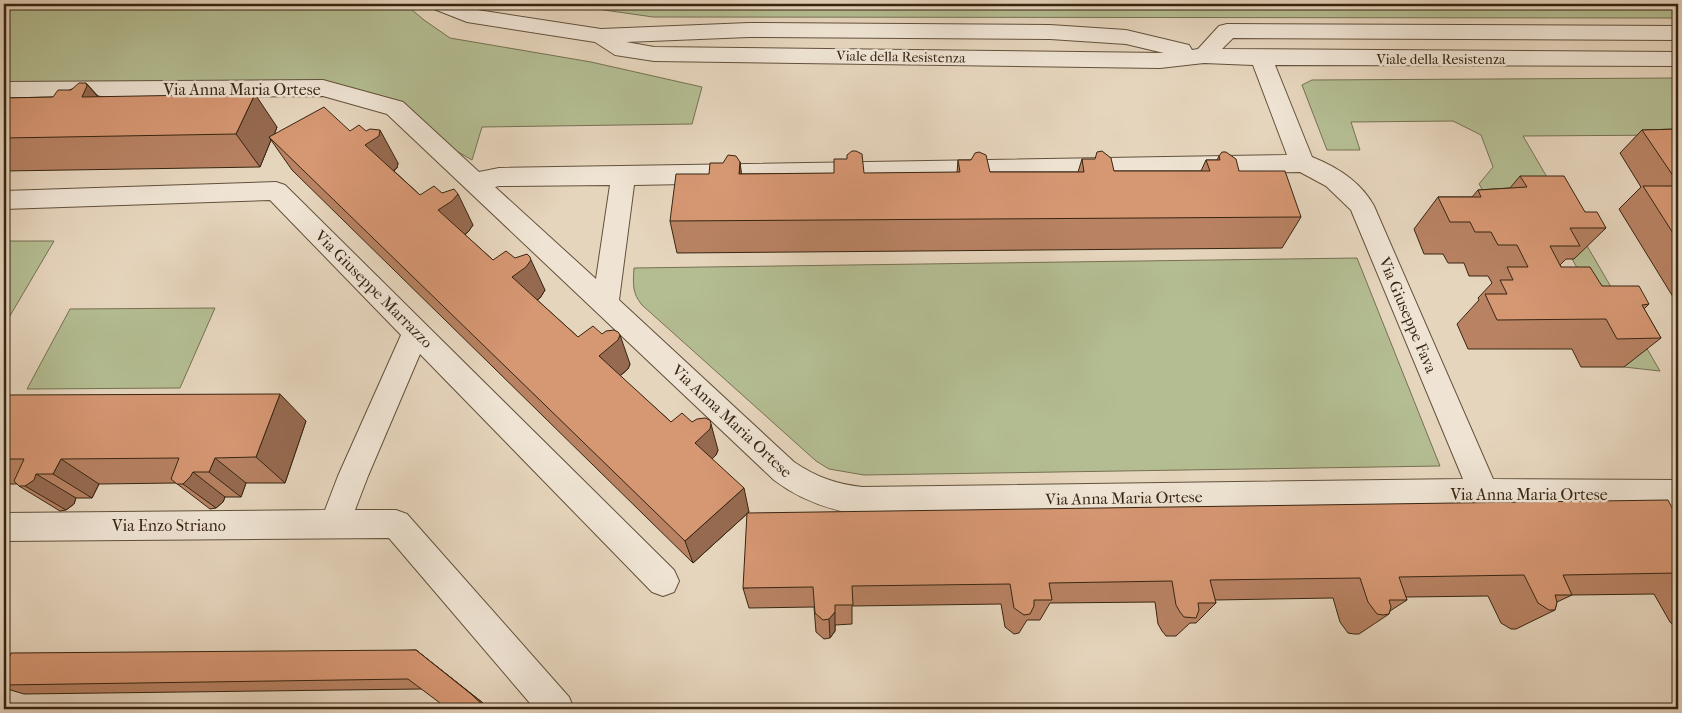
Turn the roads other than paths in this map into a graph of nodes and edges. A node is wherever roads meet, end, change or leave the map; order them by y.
1 (441, 4) edge
2 (1678, 33) edge
3 (1204, 56) junction
4 (1261, 58) junction
5 (1678, 59) edge
6 (4, 90) edge
7 (1302, 163) junction
8 (623, 176) junction
9 (475, 182) junction
10 (4, 200) edge
11 (605, 304) junction
12 (416, 332) junction
13 (1484, 494) junction
14 (1678, 494) edge
15 (335, 524) junction
16 (4, 527) edge
17 (663, 581) dead end
18 (557, 709) edge

1 - 3 street, Viale della Resistenza
2 - 3 street
3 - 4 street, Viale della Resistenza
4 - 5 street, Viale della Resistenza
4 - 7 street
6 - 9 street, Via Anna Maria Ortese
7 - 8 street, Via Giuseppe Fava
7 - 13 street, Via Giuseppe Fava
8 - 9 street, Via Giuseppe Fava
8 - 11 street
9 - 11 street, Via Anna Maria Ortese
10 - 12 street, Via Giuseppe Marrazzo
11 - 13 street, Via Anna Maria Ortese
12 - 15 street
12 - 17 street, Via Giuseppe Marrazzo
13 - 14 street, Via Anna Maria Ortese
15 - 16 street, Via Enzo Striano
15 - 18 street, Via Enzo Striano

